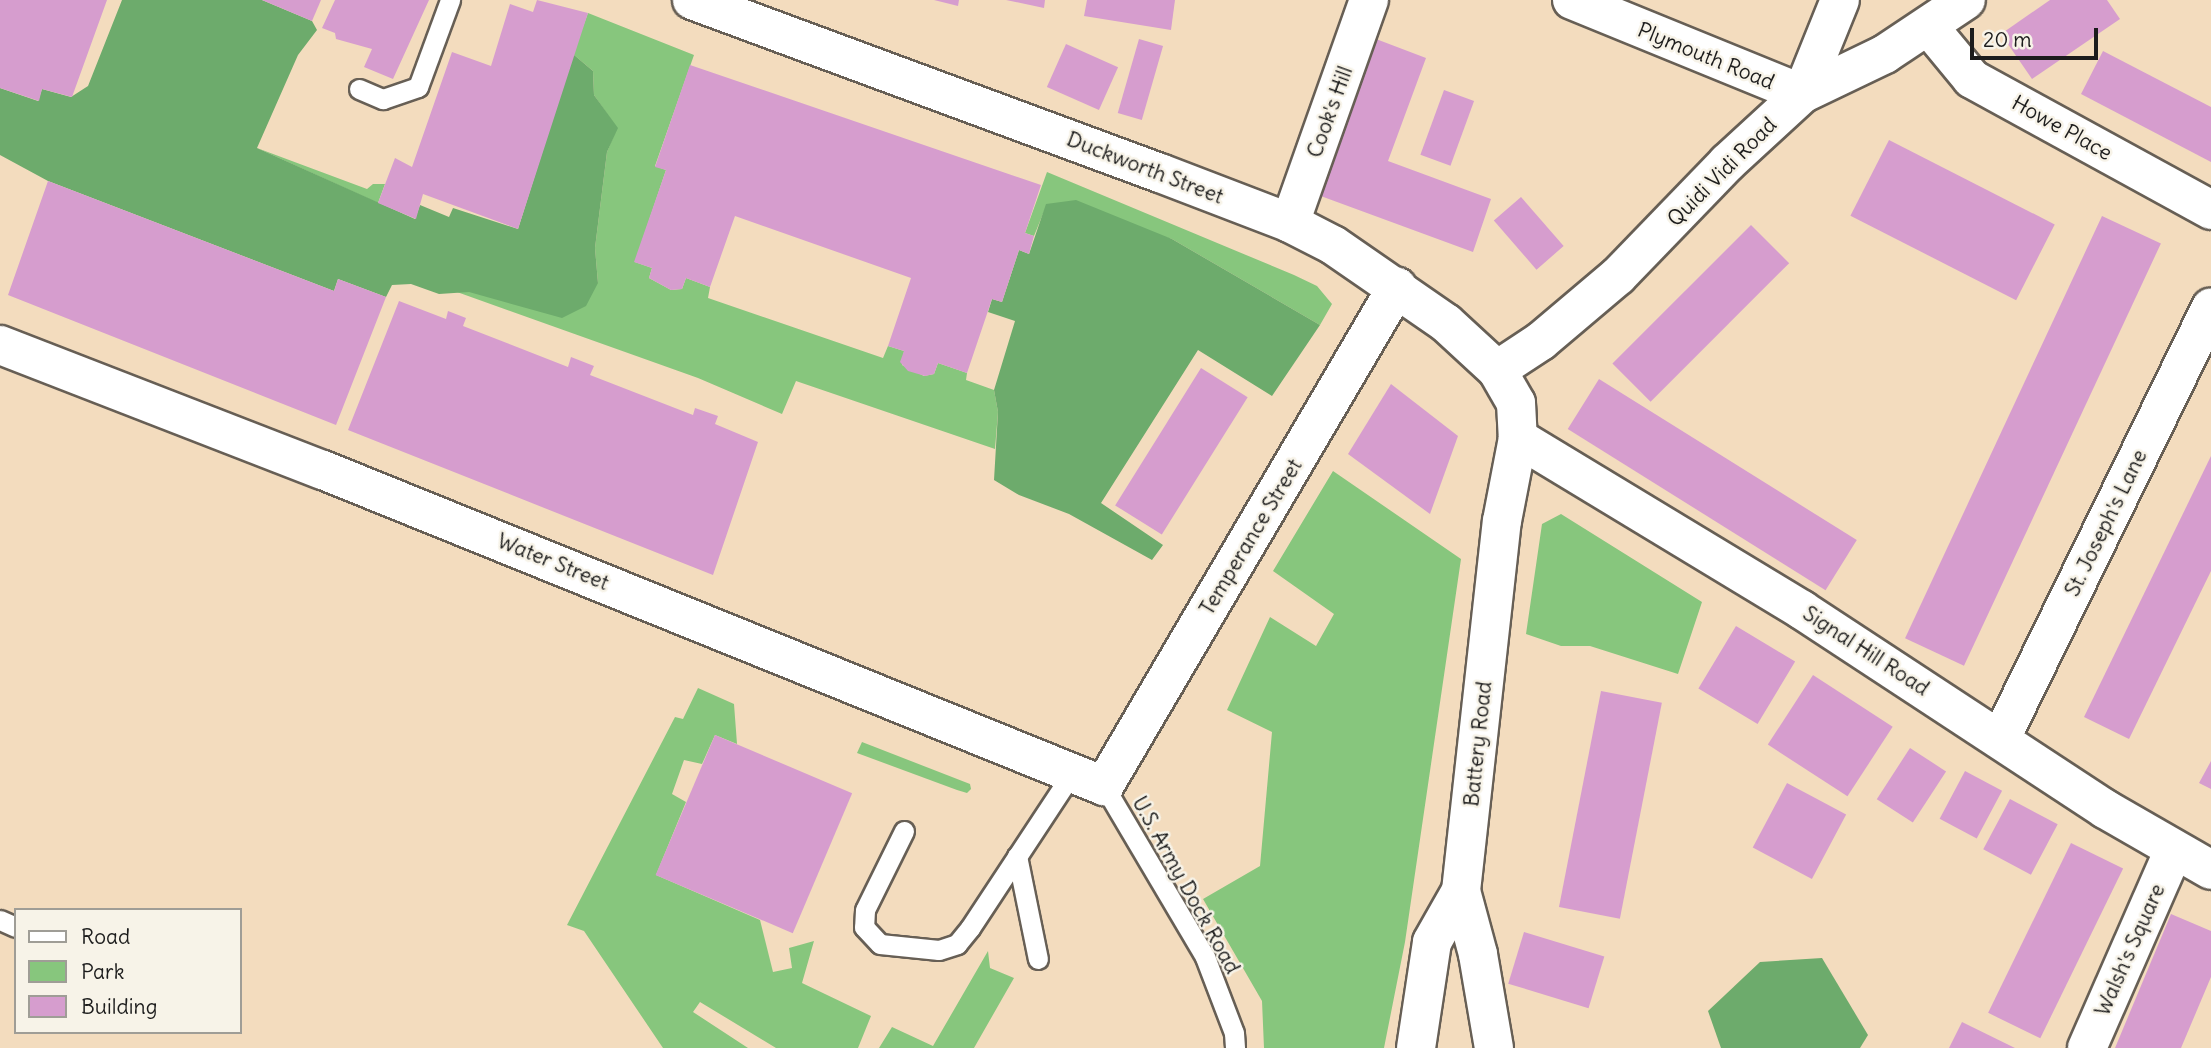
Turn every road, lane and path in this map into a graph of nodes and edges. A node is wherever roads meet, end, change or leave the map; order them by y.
1 (450, 0) edge
2 (692, 0) edge
3 (1369, 0) edge
4 (1572, 0) edge
5 (1840, 0) edge
6 (1966, 0) edge
7 (1928, 27) junction
8 (359, 89) dead end
9 (1802, 94) junction
10 (2211, 210) edge
11 (1290, 223) junction
12 (1397, 287) junction
13 (2211, 307) edge
14 (0, 345) edge
15 (1497, 370) junction
16 (1518, 438) junction
17 (2001, 738) junction
18 (1088, 779) junction
19 (904, 831) dead end
20 (2173, 852) junction
21 (1017, 856) junction
22 (2211, 870) edge
23 (1461, 891) junction
24 (1038, 960) dead end
25 (1235, 1048) edge
26 (1416, 1048) edge
27 (1494, 1048) edge
28 (2087, 1048) edge

1 - 8 lane
2 - 11 street, Duckworth Street
3 - 11 street, Cook's Hill
4 - 9 street, Plymouth Road
5 - 9 street
6 - 7 street, Quidi Vidi Road
7 - 9 street, Quidi Vidi Road
7 - 10 street, Howe Place
9 - 15 street, Quidi Vidi Road
11 - 12 street, Duckworth Street
12 - 15 street, Duckworth Street
12 - 18 street, Temperance Street
13 - 17 street, St. Joseph's Lane
14 - 18 street, Water Street
15 - 16 street, Duckworth Street
16 - 17 street, Signal Hill Road
16 - 23 street, Battery Road
17 - 20 street, Signal Hill Road
18 - 21 lane
18 - 25 lane, U.S. Army Dock Road
19 - 21 lane
20 - 22 street, Signal Hill Road
20 - 28 street, Walsh's Square
21 - 24 lane
23 - 26 street
23 - 27 street, Battery Road

